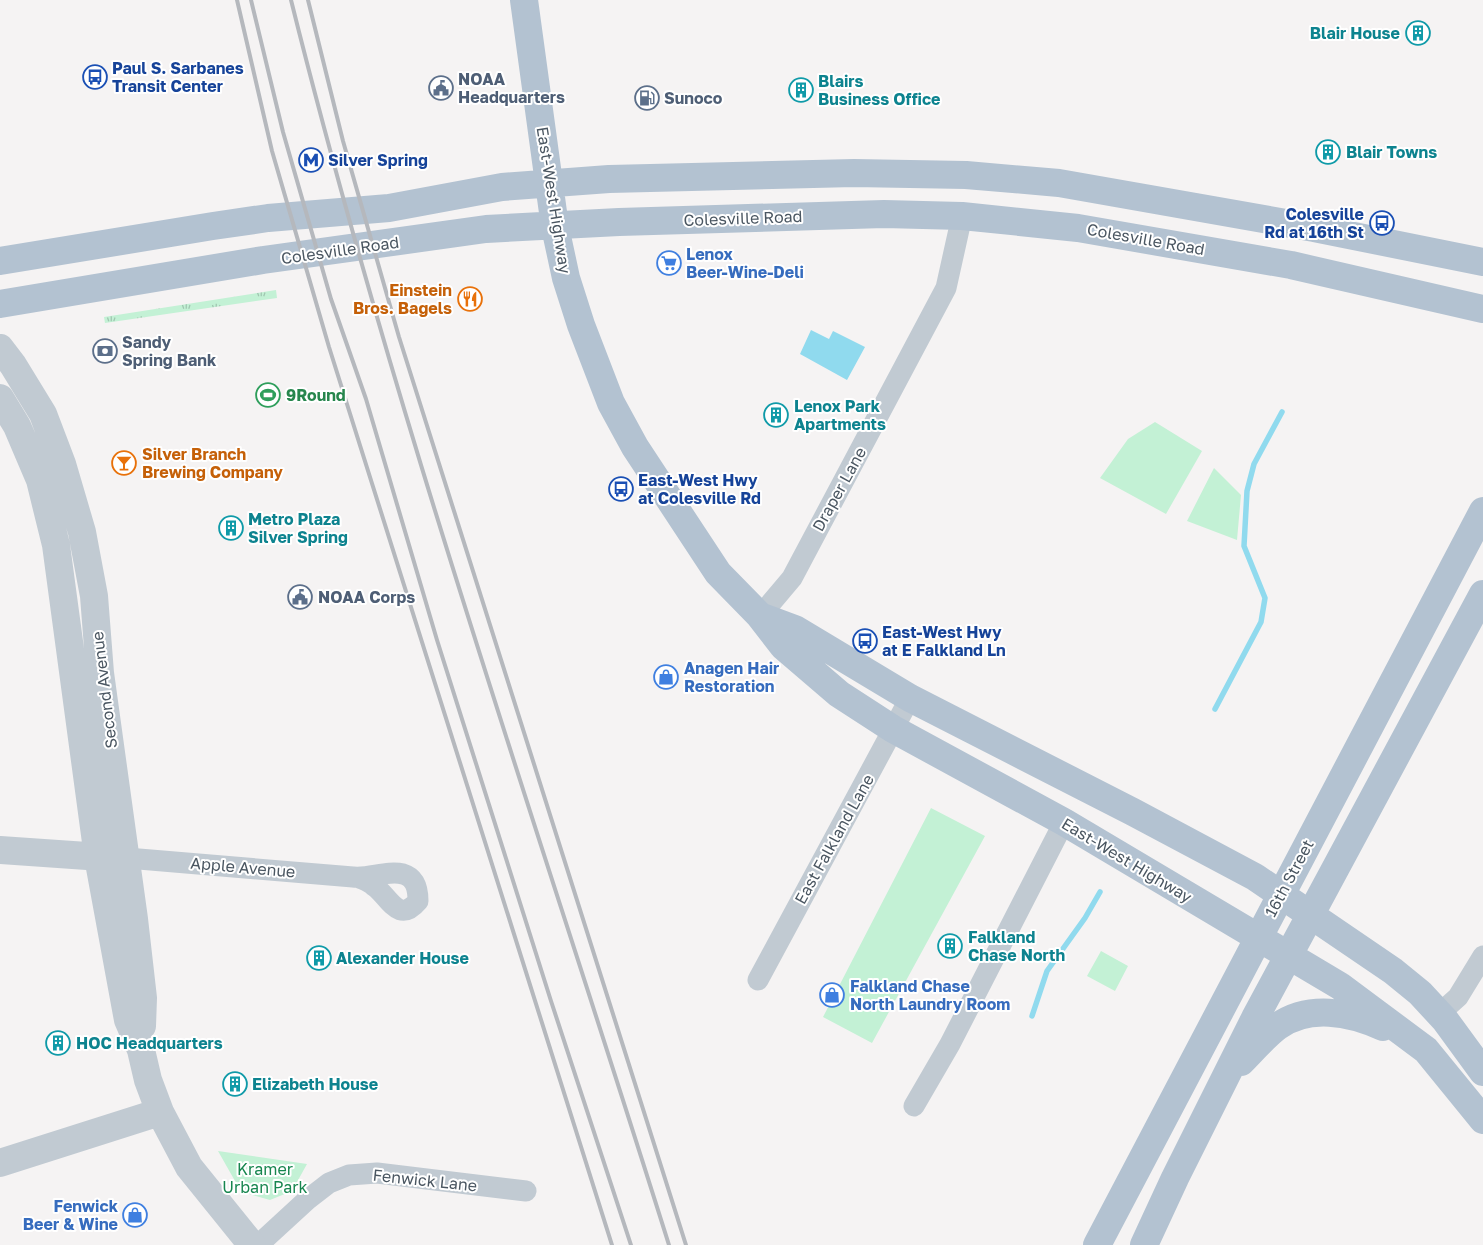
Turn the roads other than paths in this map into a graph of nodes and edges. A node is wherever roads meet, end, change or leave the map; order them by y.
1 (524, 0) edge
2 (550, 183) junction
3 (962, 216) junction
4 (555, 227) junction
5 (0, 261) edge
6 (1483, 262) edge
7 (0, 304) edge
8 (1483, 309) edge
9 (0, 348) edge
10 (0, 398) edge
11 (1483, 511) edge
12 (1483, 594) edge
13 (760, 616) junction
14 (100, 669) junction
15 (73, 673) junction
16 (910, 698) junction
17 (893, 729) junction
18 (1064, 822) junction
19 (0, 850) edge
20 (98, 857) junction
21 (126, 858) junction
22 (360, 878) dead end
23 (1281, 893) junction
24 (1312, 914) junction
25 (1257, 937) junction
26 (1291, 955) junction
27 (1483, 956) edge
28 (758, 980) dead end
29 (1439, 1014) junction
30 (141, 1050) junction
31 (1426, 1050) junction
32 (1483, 1072) edge
33 (1226, 1077) junction
34 (914, 1106) dead end
35 (160, 1112) junction
36 (1483, 1120) edge
37 (0, 1163) edge
38 (526, 1191) dead end
39 (252, 1245) edge
40 (258, 1245) edge
41 (1097, 1245) edge
42 (1144, 1245) edge

1 - 2 main road, East-West Highway
2 - 4 main road, East-West Highway
2 - 5 main road
2 - 6 main road
3 - 4 main road, Colesville Road
3 - 8 main road, Colesville Road
3 - 13 street, Draper Lane
4 - 7 main road, Colesville Road
4 - 13 main road, East-West Highway
9 - 14 street, Second Avenue
10 - 15 street, Second Avenue
11 - 23 main road, 16th Street
12 - 24 main road
13 - 16 main road, East-West Highway
13 - 17 main road, East-West Highway
14 - 15 street
14 - 21 street, Second Avenue
15 - 20 street, Second Avenue
16 - 17 street, East Falkland Lane
16 - 23 main road, East-West Highway
17 - 18 main road, East-West Highway
17 - 28 street, East Falkland Lane
18 - 25 main road, East-West Highway
18 - 34 street
19 - 20 street
20 - 21 street
20 - 30 street, Second Avenue
21 - 22 street, Apple Avenue
21 - 30 street, Second Avenue
23 - 24 main road, East-West Highway
23 - 25 main road, 16th Street
24 - 26 main road
24 - 29 main road, East-West Highway
25 - 26 main road, East-West Highway
25 - 41 main road, 16th Street
26 - 31 main road, East-West Highway
26 - 33 main road
27 - 29 street
29 - 32 main road, East-West Highway
30 - 35 street, Second Avenue
31 - 33 main road
31 - 36 main road, East-West Highway
33 - 42 main road
35 - 37 street
35 - 39 street, Second Avenue
38 - 40 street, Fenwick Lane

